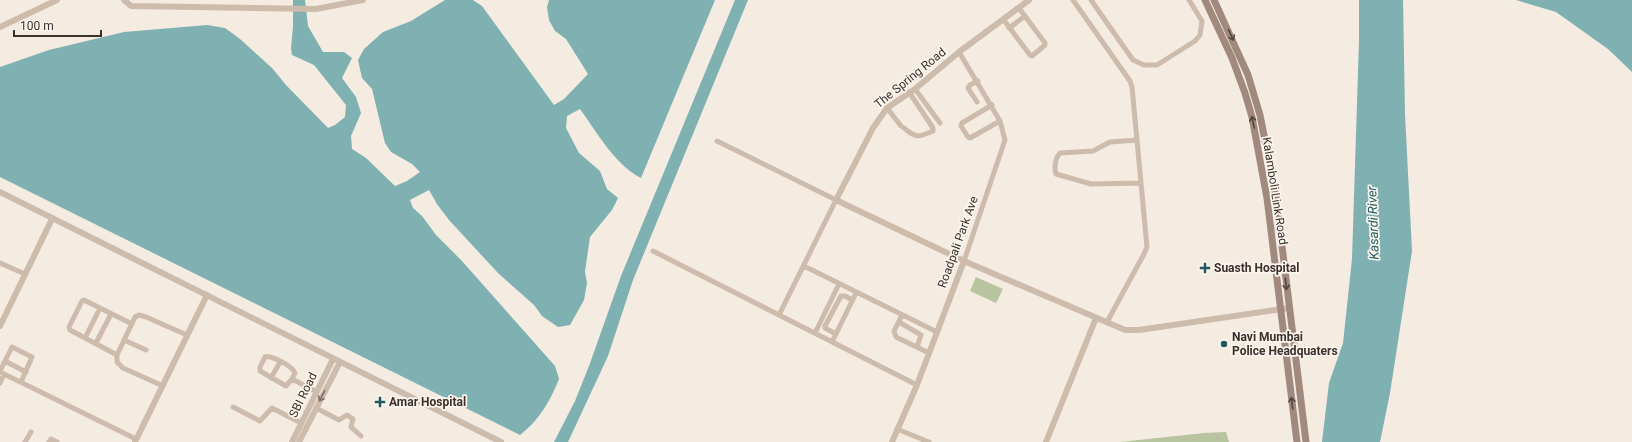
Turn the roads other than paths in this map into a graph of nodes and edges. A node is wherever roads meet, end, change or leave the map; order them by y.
1 (57, 0) edge
2 (124, 0) edge
3 (363, 0) edge
4 (1029, 0) edge
5 (1073, 0) edge
6 (1090, 0) edge
7 (1189, 0) edge
8 (1205, 0) edge
9 (1214, 0) edge
10 (47, 2) edge
11 (1019, 8) junction
12 (1025, 16) junction
13 (1003, 19) junction
14 (0, 27) edge
15 (1009, 28) junction
16 (959, 52) junction
17 (978, 81) junction
18 (912, 90) junction
19 (987, 96) junction
20 (992, 104) junction
21 (887, 108) junction
22 (1000, 120) junction
23 (940, 123) dead end
24 (1137, 140) junction
25 (717, 141) dead end
26 (1141, 183) junction
27 (0, 192) edge
28 (836, 200) junction
29 (52, 218) junction
30 (652, 251) dead end
31 (964, 261) junction
32 (0, 262) edge
33 (804, 266) junction
34 (25, 274) junction
35 (839, 284) junction
36 (856, 293) junction
37 (206, 295) junction
38 (852, 300) junction
39 (100, 308) junction
40 (1289, 308) junction
41 (1281, 309) junction
42 (111, 314) junction
43 (779, 315) junction
44 (902, 315) junction
45 (1096, 318) junction
46 (899, 322) junction
47 (1107, 322) junction
48 (132, 324) junction
49 (0, 326) edge
50 (937, 332) junction
51 (815, 333) junction
52 (836, 334) junction
53 (187, 336) junction
54 (85, 338) junction
55 (124, 340) junction
56 (832, 342) junction
57 (96, 344) junction
58 (917, 347) junction
59 (146, 350) dead end
60 (929, 354) junction
61 (117, 355) junction
62 (336, 360) junction
63 (5, 361) junction
64 (280, 362) junction
65 (2, 372) edge
66 (26, 372) junction
67 (272, 378) junction
68 (292, 379) junction
69 (21, 382) junction
70 (0, 383) edge
71 (918, 385) junction
72 (163, 386) junction
73 (317, 392) junction
74 (233, 407) dead end
75 (316, 408) junction
76 (302, 423) junction
77 (897, 429) junction
78 (31, 432) dead end
79 (361, 436) dead end
80 (136, 440) edge
81 (491, 440) edge
82 (26, 442) edge
83 (49, 442) edge
84 (57, 442) edge
85 (292, 442) edge
86 (299, 442) edge
87 (501, 442) edge
88 (892, 442) edge
89 (929, 442) edge
90 (1046, 442) edge
91 (1297, 442) edge
92 (1306, 442) edge

1 - 10 street
2 - 3 street
4 - 11 street, The Spring Road
5 - 24 street
6 - 7 street
41 -> 8 main road, Kalamboli Link Road
9 -> 40 main road, Kalamboli Link Road
10 - 14 street
11 - 12 street
11 - 13 street, The Spring Road
12 - 15 street
12 - 15 street
13 - 15 street
13 - 16 street, The Spring Road
16 - 17 street, Roadpali Park Ave
16 - 18 street, The Spring Road
17 - 19 street, Roadpali Park Ave
17 - 19 street
18 - 21 street, The Spring Road
18 - 21 street
18 - 23 street
19 - 20 street, Roadpali Park Ave
20 - 22 street, Roadpali Park Ave
20 - 22 street
21 - 28 street, The Spring Road
22 - 31 street, Roadpali Park Ave
24 - 26 street
24 - 26 street
25 - 28 street
26 - 47 street
27 - 29 street
28 - 31 street
28 - 33 street
29 - 34 street
29 - 37 street
30 - 43 street
31 - 45 street
31 - 50 street, Roadpali Park Ave
32 - 34 street
33 - 35 street
33 - 43 street
34 - 49 street
35 - 36 street
35 - 51 street
36 - 38 street
36 - 44 street
37 - 53 street
37 - 62 street
38 - 52 street
38 - 52 street
39 - 42 street
39 - 54 street
39 - 54 street
40 - 41 street
40 - 92 main road, Kalamboli Link Road
41 - 47 street
91 -> 41 main road, Kalamboli Link Road
42 - 48 street
42 - 57 street
43 - 51 street
44 - 46 street
44 - 50 street
45 - 47 street
45 - 90 street
46 - 58 street
46 - 58 street
48 - 53 street
48 - 55 street
50 - 60 street, Roadpali Park Ave
51 - 56 street
52 - 56 street
53 - 72 street
54 - 57 street
55 - 59 street
55 - 61 street
56 - 71 street
57 - 61 street
58 - 60 street
60 - 71 street, Roadpali Park Ave
61 - 72 street
62 - 73 street, SBI Road
62 -> 75 street, SBI Road
62 - 81 street
63 - 65 street
63 - 66 street
63 - 66 street
64 - 67 street
64 - 67 street
64 - 68 street
65 - 69 street
65 - 70 street
66 - 69 street
67 - 68 street
68 - 73 street
69 - 80 street
71 - 77 street, Roadpali Park Ave
72 - 80 street
73 - 76 street, SBI Road
74 - 76 street
75 - 79 street
75 - 86 street, SBI Road
76 - 85 street, SBI Road
77 - 88 street, Roadpali Park Ave
77 - 89 street
78 - 82 street
81 - 87 street
83 - 84 street

